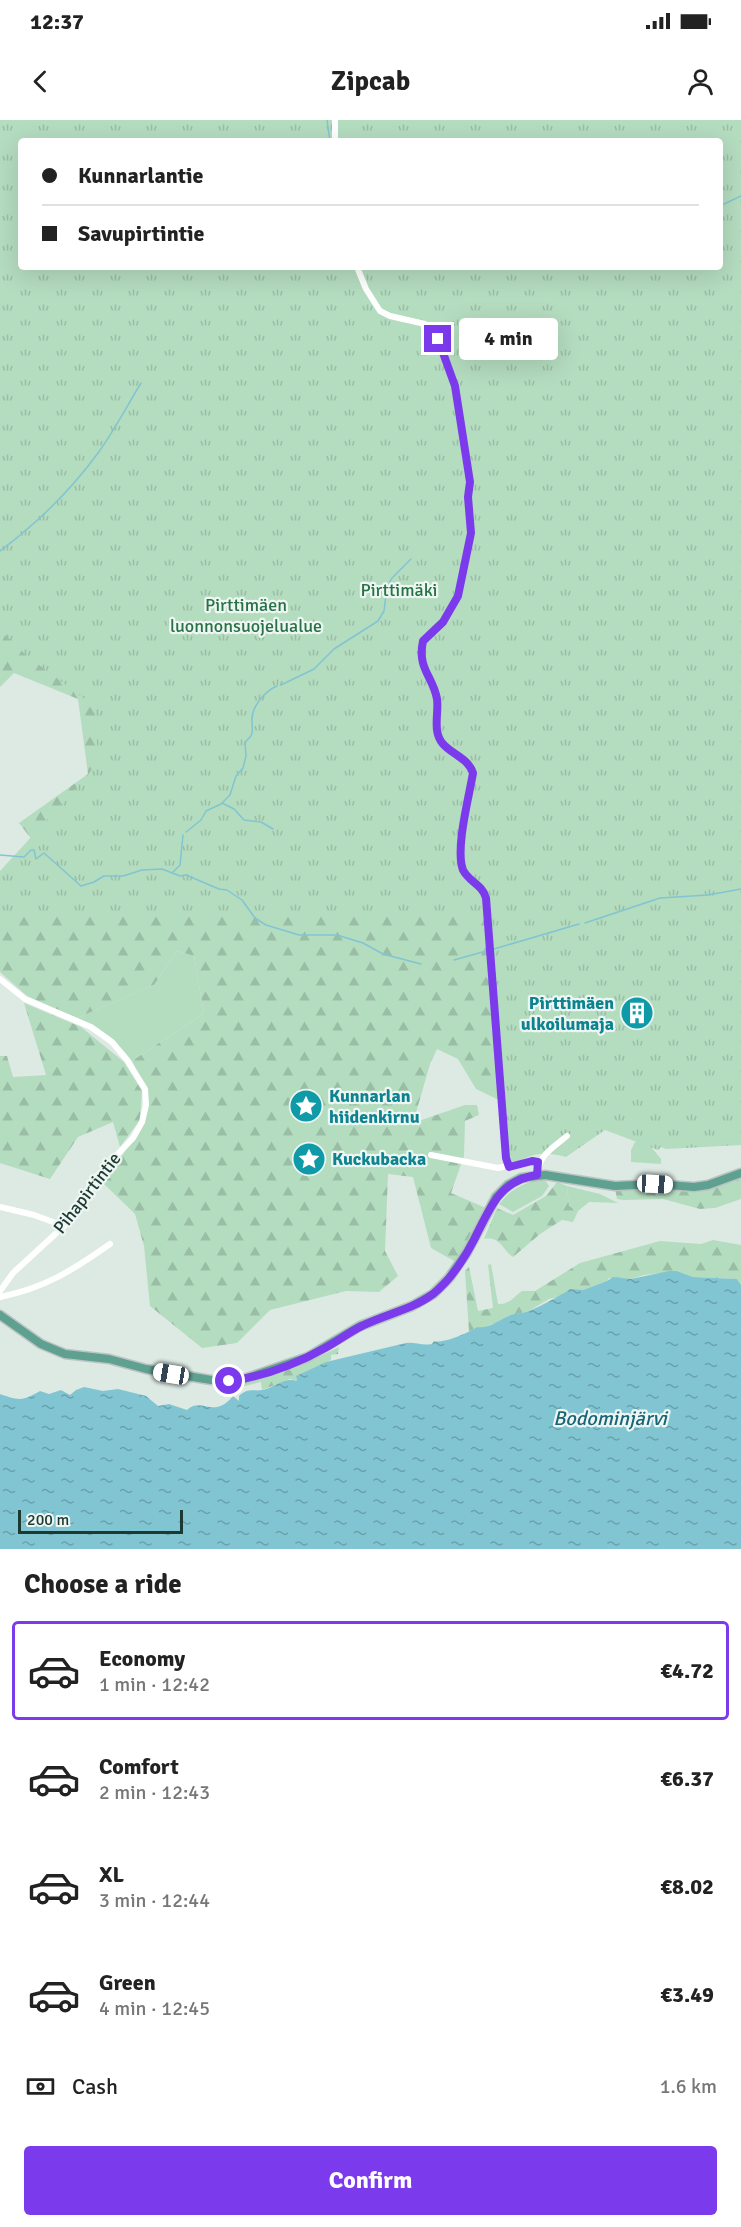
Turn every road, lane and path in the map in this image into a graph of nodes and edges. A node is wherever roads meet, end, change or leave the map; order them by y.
1 (335, 120) edge
2 (335, 138) edge
3 (358, 270) edge
4 (0, 979) edge
5 (567, 1136) dead end
6 (430, 1155) dead end
7 (538, 1162) junction
8 (509, 1167) junction
9 (741, 1173) edge
10 (537, 1175) junction
11 (0, 1207) edge
12 (64, 1226) junction
13 (110, 1244) dead end
14 (0, 1291) edge
15 (0, 1297) edge
16 (0, 1315) edge

1 - 2 street
3 - 8 street
4 - 12 street, Pihapirtintie
5 - 7 street
6 - 8 street
7 - 8 street
7 - 10 street
9 - 10 main road
10 - 16 main road
11 - 12 street
12 - 14 street, Pihapirtintie
13 - 15 street

